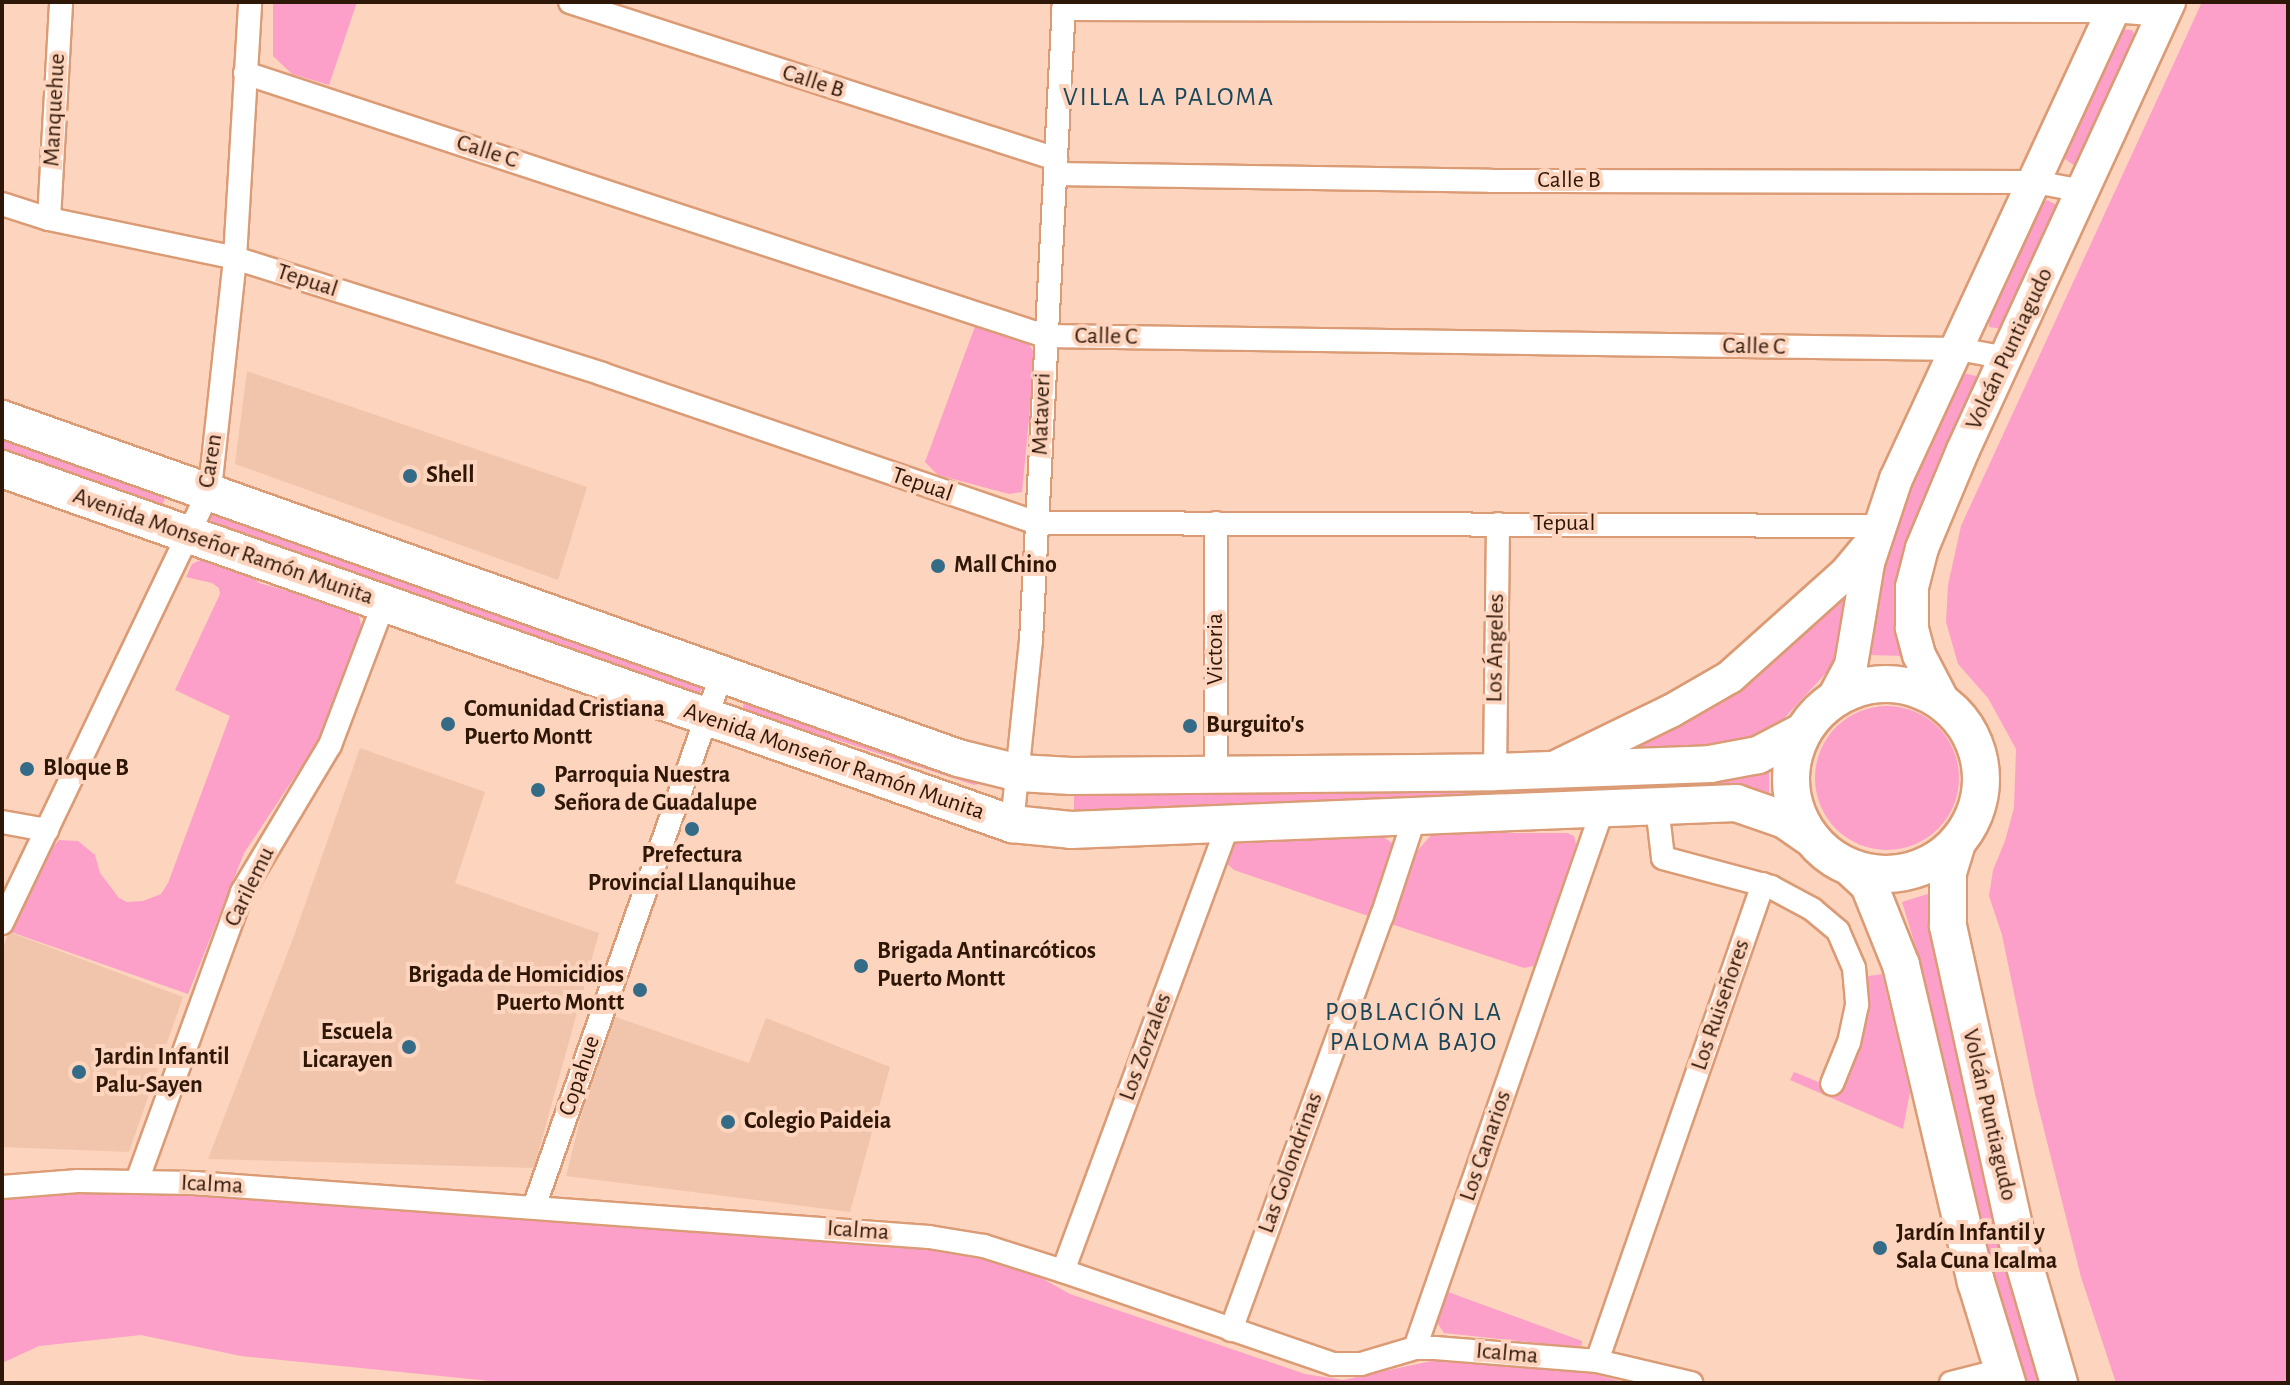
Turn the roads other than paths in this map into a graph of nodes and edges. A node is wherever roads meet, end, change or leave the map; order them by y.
1 (61, 2) edge
2 (250, 2) edge
3 (570, 2) edge
4 (1064, 6) edge
5 (2115, 6) edge
6 (2166, 8) edge
7 (245, 73) junction
8 (1056, 166) junction
9 (2035, 182) junction
10 (2083, 191) junction
11 (2, 204) edge
12 (49, 219) junction
13 (235, 258) junction
14 (1045, 336) junction
15 (1958, 349) junction
16 (2007, 358) junction
17 (2, 419) edge
18 (2, 469) edge
19 (210, 489) junction
20 (1038, 523) junction
21 (1216, 523) junction
22 (1498, 524) junction
23 (1877, 531) junction
24 (190, 534) junction
25 (384, 603) junction
26 (722, 673) junction
27 (1833, 699) junction
28 (1944, 703) junction
29 (706, 717) junction
30 (1802, 732) junction
31 (1550, 770) junction
32 (1495, 772) junction
33 (1019, 773) junction
34 (1216, 775) junction
35 (1657, 806) junction
36 (1603, 808) junction
37 (1415, 816) junction
38 (2, 822) edge
39 (1229, 823) junction
40 (1012, 824) junction
41 (47, 830) junction
42 (1808, 836) junction
43 (1957, 843) junction
44 (1851, 868) junction
45 (1763, 884) junction
46 (2, 923) edge
47 (1832, 1084) dead end
48 (137, 1181) junction
49 (2, 1187) edge
50 (534, 1207) junction
51 (1063, 1271) junction
52 (1231, 1330) junction
53 (1415, 1348) junction
54 (1597, 1361) junction
55 (2005, 1376) edge
56 (1691, 1383) edge
57 (1951, 1383) edge
58 (2059, 1383) edge

1 - 12 street, Manquehue
2 - 7 street, Caren
3 - 8 street, Calle B
4 - 5 street
4 - 8 street, Mataveri
5 - 6 street
5 - 9 main road, Volcán Puntiagudo
6 - 10 main road, Volcán Puntiagudo
7 - 13 street, Caren
7 - 14 street, Calle C
8 - 9 street, Calle B
8 - 14 street, Mataveri
9 - 10 street, Calle B
9 - 15 main road, Volcán Puntiagudo
10 - 16 main road, Volcán Puntiagudo
11 - 12 street, Tepual
12 - 13 street, Tepual
13 - 19 street, Caren
13 - 20 street, Tepual
14 - 15 street, Calle C
14 - 20 street, Mataveri
15 - 16 street, Calle C
15 - 23 main road, Volcán Puntiagudo
16 - 28 main road, Volcán Puntiagudo
17 - 19 main road, Avenida Monseñor Ramón Munita
18 - 24 main road, Avenida Monseñor Ramón Munita
19 - 24 street, Caren
19 - 26 main road, Avenida Monseñor Ramón Munita
20 - 21 street, Tepual
20 - 33 street, Mataveri
21 - 22 street, Tepual
21 - 34 street, Victoria
22 - 23 street, Tepual
22 - 32 street, Los Ángeles
23 - 27 main road, Volcán Puntiagudo
23 - 31 main road, Avenida Monseñor Ramón Munita
24 - 25 main road, Avenida Monseñor Ramón Munita
24 - 41 street, Caren
25 - 29 main road, Avenida Monseñor Ramón Munita
25 - 48 street, Carilemu
26 - 29 street, Copahue
26 - 33 main road, Avenida Monseñor Ramón Munita
27 - 28 main road
27 - 30 main road
28 - 43 main road
29 - 40 main road, Avenida Monseñor Ramón Munita
29 - 50 street, Copahue
30 - 31 main road, Avenida Monseñor Ramón Munita
30 - 42 main road
31 - 32 main road, Avenida Monseñor Ramón Munita
32 - 34 main road, Avenida Monseñor Ramón Munita
33 - 34 main road, Avenida Monseñor Ramón Munita
33 - 40 street, Mataveri
35 - 36 main road, Avenida Monseñor Ramón Munita
35 - 42 main road, Avenida Monseñor Ramón Munita
35 - 45 street
36 - 37 main road, Avenida Monseñor Ramón Munita
36 - 53 street, Los Canarios
37 - 39 main road, Avenida Monseñor Ramón Munita
37 - 52 street, Las Golondrinas
38 - 41 street
39 - 40 main road, Avenida Monseñor Ramón Munita
39 - 51 street, Los Zorzales
41 - 46 street, Caren
42 - 44 main road
43 - 44 main road
43 - 58 main road, Volcán Puntiagudo
44 - 55 main road, Volcán Puntiagudo
45 - 47 street
45 - 54 street, Los Ruiseñores
48 - 49 street, Icalma
48 - 50 street, Icalma
50 - 51 street, Icalma
51 - 52 street, Icalma
52 - 53 street, Icalma
53 - 54 street, Icalma
54 - 56 street, Icalma
55 - 57 street

